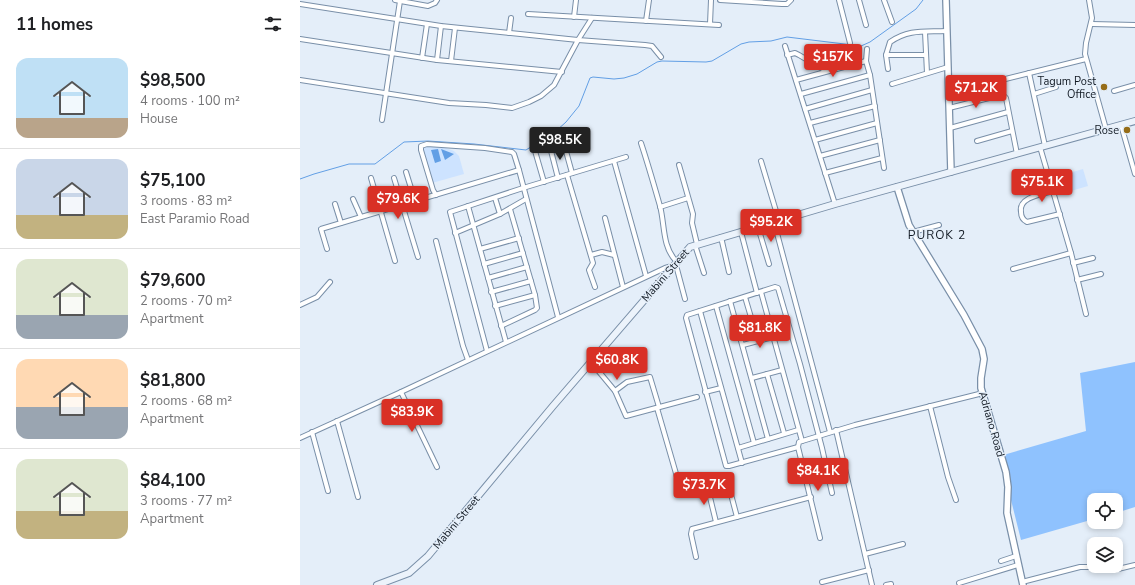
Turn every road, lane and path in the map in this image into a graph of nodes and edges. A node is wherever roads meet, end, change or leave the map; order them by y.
1 (395, 0) edge
2 (437, 0) edge
3 (576, 0) edge
4 (649, 0) edge
5 (711, 0) edge
6 (720, 0) edge
7 (791, 0) edge
8 (839, 0) edge
9 (859, 0) edge
10 (884, 0) edge
11 (946, 0) edge
12 (1089, 0) edge
13 (400, 1) edge
14 (300, 4) edge
15 (528, 14) dead end
16 (574, 17) junction
17 (511, 18) dead end
18 (592, 18) junction
19 (398, 19) junction
20 (646, 21) junction
21 (892, 22) dead end
22 (427, 24) junction
23 (710, 24) junction
24 (1092, 24) junction
25 (719, 25) dead end
26 (866, 25) dead end
27 (1135, 25) edge
28 (442, 26) junction
29 (455, 28) junction
30 (926, 32) junction
31 (946, 32) junction
32 (509, 33) junction
33 (300, 39) edge
34 (578, 40) junction
35 (850, 43) dead end
36 (785, 46) dead end
37 (867, 49) dead end
38 (393, 53) junction
39 (787, 55) junction
40 (886, 55) junction
41 (926, 55) junction
42 (662, 56) dead end
43 (422, 58) junction
44 (1086, 59) junction
45 (436, 60) junction
46 (451, 61) junction
47 (866, 61) junction
48 (948, 67) junction
49 (888, 69) dead end
50 (826, 71) junction
51 (562, 72) junction
52 (926, 73) junction
53 (1029, 73) junction
54 (870, 75) junction
55 (300, 80) edge
56 (796, 80) junction
57 (892, 84) dead end
58 (1135, 85) edge
59 (1056, 87) dead end
60 (872, 90) junction
61 (1114, 91) dead end
62 (949, 93) junction
63 (386, 94) junction
64 (801, 94) junction
65 (1034, 94) junction
66 (875, 106) junction
67 (949, 108) junction
68 (805, 109) junction
69 (1008, 112) junction
70 (382, 120) dead end
71 (1135, 121) edge
72 (810, 123) junction
73 (877, 123) junction
74 (1121, 125) junction
75 (950, 128) junction
76 (1106, 129) junction
77 (1012, 131) junction
78 (815, 140) junction
79 (880, 140) junction
80 (977, 141) dead end
81 (641, 143) dead end
82 (564, 144) dead end
83 (550, 147) dead end
84 (1043, 147) junction
85 (536, 151) dead end
86 (1017, 154) junction
87 (820, 156) junction
88 (626, 158) dead end
89 (882, 158) junction
90 (1133, 160) edge
91 (614, 161) junction
92 (761, 161) dead end
93 (679, 165) dead end
94 (884, 168) dead end
95 (519, 170) junction
96 (406, 172) dead end
97 (951, 172) junction
98 (572, 173) junction
99 (825, 173) junction
100 (1135, 174) edge
101 (567, 175) junction
102 (371, 178) dead end
103 (394, 178) dead end
104 (558, 178) junction
105 (544, 182) junction
106 (897, 187) junction
107 (523, 188) junction
108 (1053, 191) junction
109 (436, 195) junction
110 (495, 198) junction
111 (688, 198) junction
112 (353, 199) dead end
113 (526, 199) junction
114 (415, 201) junction
115 (335, 204) dead end
116 (835, 204) junction
117 (402, 205) junction
118 (468, 206) junction
119 (660, 207) junction
120 (510, 209) junction
121 (380, 211) junction
122 (500, 214) junction
123 (1060, 214) junction
124 (361, 217) junction
125 (605, 218) dead end
126 (776, 221) junction
127 (341, 223) junction
128 (939, 225) dead end
129 (473, 226) junction
130 (758, 227) junction
131 (741, 232) junction
132 (913, 232) junction
133 (455, 233) junction
134 (518, 238) junction
135 (720, 238) junction
136 (436, 242) dead end
137 (696, 244) junction
138 (327, 249) dead end
139 (480, 249) junction
140 (523, 252) junction
141 (1071, 253) junction
142 (591, 255) junction
143 (614, 255) junction
144 (418, 257) dead end
145 (1093, 258) dead end
146 (395, 261) dead end
147 (1073, 263) junction
148 (484, 264) junction
149 (674, 264) junction
150 (768, 264) dead end
151 (527, 267) junction
152 (1013, 269) dead end
153 (728, 272) dead end
154 (704, 273) dead end
155 (1101, 274) dead end
156 (646, 276) junction
157 (488, 278) junction
158 (1077, 280) junction
159 (531, 281) junction
160 (330, 282) dead end
161 (595, 287) dead end
162 (623, 287) junction
163 (491, 292) junction
164 (759, 292) junction
165 (535, 295) junction
166 (745, 297) junction
167 (685, 299) dead end
168 (730, 301) junction
169 (300, 305) edge
170 (495, 306) junction
171 (716, 306) junction
172 (700, 311) junction
173 (1086, 314) dead end
174 (558, 317) junction
175 (501, 326) junction
176 (773, 337) junction
177 (758, 341) junction
178 (506, 342) junction
179 (743, 345) junction
180 (487, 351) junction
181 (468, 360) junction
182 (591, 362) junction
183 (782, 370) junction
184 (767, 374) junction
185 (752, 378) junction
186 (721, 388) junction
187 (615, 391) junction
188 (401, 392) junction
189 (705, 392) junction
190 (983, 393) junction
191 (697, 397) dead end
192 (930, 406) junction
193 (658, 408) junction
194 (337, 421) junction
195 (798, 430) junction
196 (836, 430) junction
197 (312, 432) junction
198 (830, 432) junction
199 (784, 433) junction
200 (819, 436) junction
201 (300, 438) edge
202 (768, 439) junction
203 (802, 441) junction
204 (754, 443) junction
205 (798, 447) junction
206 (738, 448) junction
207 (742, 463) junction
208 (437, 467) dead end
209 (677, 477) dead end
210 (707, 485) dead end
211 (729, 487) dead end
212 (328, 491) dead end
213 (832, 492) dead end
214 (358, 497) dead end
215 (811, 497) junction
216 (956, 500) dead end
217 (737, 517) junction
218 (716, 522) junction
219 (820, 538) dead end
220 (903, 544) dead end
221 (865, 554) junction
222 (1016, 556) junction
223 (696, 557) dead end
224 (1001, 561) dead end
225 (1018, 565) junction
226 (1135, 566) edge
227 (869, 570) junction
228 (822, 582) dead end
229 (392, 583) edge
230 (959, 583) dead end
231 (1022, 583) edge
232 (891, 584) dead end
233 (377, 585) edge
234 (872, 585) edge
235 (886, 585) edge

1 - 13 street
2 - 13 street
3 - 16 street
4 - 20 street
5 - 23 street
6 - 7 street
8 - 35 street
9 - 26 street
10 - 21 street
11 - 31 street
12 - 24 street
13 - 19 street
14 - 19 street
15 - 16 street
16 - 18 street
17 - 32 street
18 - 20 street
18 - 34 street
19 - 22 street
19 - 38 street
20 - 23 street
22 - 28 street
22 - 43 street
23 - 25 street
24 - 27 street
24 - 44 street
28 - 29 street
28 - 45 street
29 - 32 street
29 - 46 street
30 - 31 street
30 - 40 street
30 - 41 street
31 - 48 street
32 - 34 street
33 - 38 street
34 - 42 street
34 - 51 street
36 - 39 street
37 - 47 street
38 - 43 street
38 - 63 street
39 - 50 street
39 - 56 street
40 - 41 street
40 - 49 street
41 - 52 street
43 - 45 street
44 - 53 street
44 - 76 street
45 - 46 street
46 - 51 street
47 - 50 street
47 - 54 street
48 - 52 street
48 - 62 street
50 - 56 street
51 - 63 street
52 - 57 street
53 - 62 street
53 - 65 street
54 - 60 street
54 - 64 street
55 - 63 street
56 - 64 street
58 - 61 street
59 - 65 street
60 - 66 street
60 - 68 street
62 - 67 street
63 - 70 street
64 - 68 street
65 - 84 street
66 - 72 street
66 - 73 street
67 - 69 street
67 - 75 street
68 - 72 street
69 - 75 street
69 - 77 street
71 - 74 main road, Mabini Street
72 - 78 street
73 - 78 street
73 - 79 street
74 - 76 main road, Mabini Street
74 - 90 street
75 - 97 street
76 - 84 main road, Mabini Street
77 - 80 street
77 - 86 street
78 - 87 street
79 - 87 street
79 - 89 street
81 - 119 street
82 - 98 street
83 - 104 street
84 - 86 main road, Mabini Street
84 - 108 street
85 - 105 street
86 - 97 main road, Mabini Street
87 - 99 street
88 - 91 street
89 - 94 street
89 - 99 street
90 - 100 street
91 - 98 street
91 - 156 street
92 - 126 street
93 - 111 street
95 - 107 street
95 - 109 street
95 - 109 street
96 - 114 street
97 - 106 main road, Mabini Street
98 - 101 street
99 - 116 street
101 - 104 street
101 - 142 street
102 - 121 street
103 - 117 street
104 - 105 street
105 - 107 street
106 - 116 main road, Mabini Street
106 - 132 street, Adriano Road
107 - 110 street
107 - 113 street
108 - 123 street
108 - 123 street
109 - 114 street
110 - 118 street
110 - 122 street
111 - 119 street
111 - 137 street
112 - 124 street
113 - 120 street
113 - 174 street
114 - 117 street
115 - 127 street
116 - 126 main road, Mabini Street
117 - 121 street
117 - 144 street
118 - 129 street
118 - 133 street
119 - 149 street
120 - 122 street
120 - 134 street
121 - 124 street
121 - 146 street
122 - 129 street
123 - 141 street
124 - 127 street
125 - 143 street
126 - 130 main road, Mabini Street
126 - 198 street
127 - 138 street
128 - 132 street
129 - 133 street
129 - 139 street
130 - 131 main road, Mabini Street
130 - 150 street
131 - 135 main road, Mabini Street
131 - 164 street
132 - 190 street, Adriano Road
133 - 180 street
134 - 139 street
134 - 140 street
135 - 137 main road, Mabini Street
135 - 153 street
136 - 181 street
137 - 149 main road, Mabini Street
137 - 154 street
139 - 148 street
140 - 148 street
140 - 151 street
141 - 147 street
141 - 152 street
142 - 143 street
142 - 161 street
143 - 162 street
145 - 147 street
147 - 158 street
148 - 157 street
149 - 156 street
149 - 167 street
149 - 182 main road, Mabini Street
151 - 157 street
151 - 159 street
155 - 158 street
156 - 162 street
157 - 163 street
158 - 173 street
159 - 163 street
159 - 165 street
160 - 169 street
162 - 174 street
163 - 170 street
164 - 166 street
164 - 176 street
164 - 200 street
165 - 170 street
165 - 175 street
166 - 168 street
166 - 177 street
168 - 171 street
168 - 179 street
170 - 175 street
171 - 172 street
171 - 204 street
172 - 186 street
172 - 189 street
174 - 178 street
175 - 178 street
176 - 177 street
176 - 183 street
177 - 179 street
178 - 180 street
179 - 185 street
180 - 181 street
181 - 188 street
182 - 187 street
182 - 229 main road, Mabini Street
183 - 184 street
183 - 195 street
184 - 185 street
184 - 199 street
185 - 202 street
186 - 189 street
186 - 206 street
187 - 193 street
187 - 193 street
188 - 194 street
188 - 208 street
189 - 207 street
190 - 192 street
190 - 222 street, Adriano Road
191 - 193 street
192 - 196 street
192 - 216 street
193 - 209 street
194 - 197 street
194 - 214 street
195 - 199 street
195 - 203 street
196 - 198 street
196 - 221 street
197 - 201 street
197 - 212 street
198 - 200 street
199 - 202 street
200 - 203 street
200 - 213 street
202 - 204 street
203 - 205 street
204 - 206 street
205 - 207 street
205 - 215 street
206 - 207 street
210 - 218 street
211 - 217 street
215 - 217 street
215 - 219 street
217 - 218 street
218 - 223 street
220 - 221 street
221 - 227 street
222 - 224 street
222 - 225 street, Adriano Road
225 - 230 street
225 - 231 street, Adriano Road
226 - 231 street
227 - 228 street
227 - 234 street
229 - 233 main road, Mabini Street
232 - 235 street

